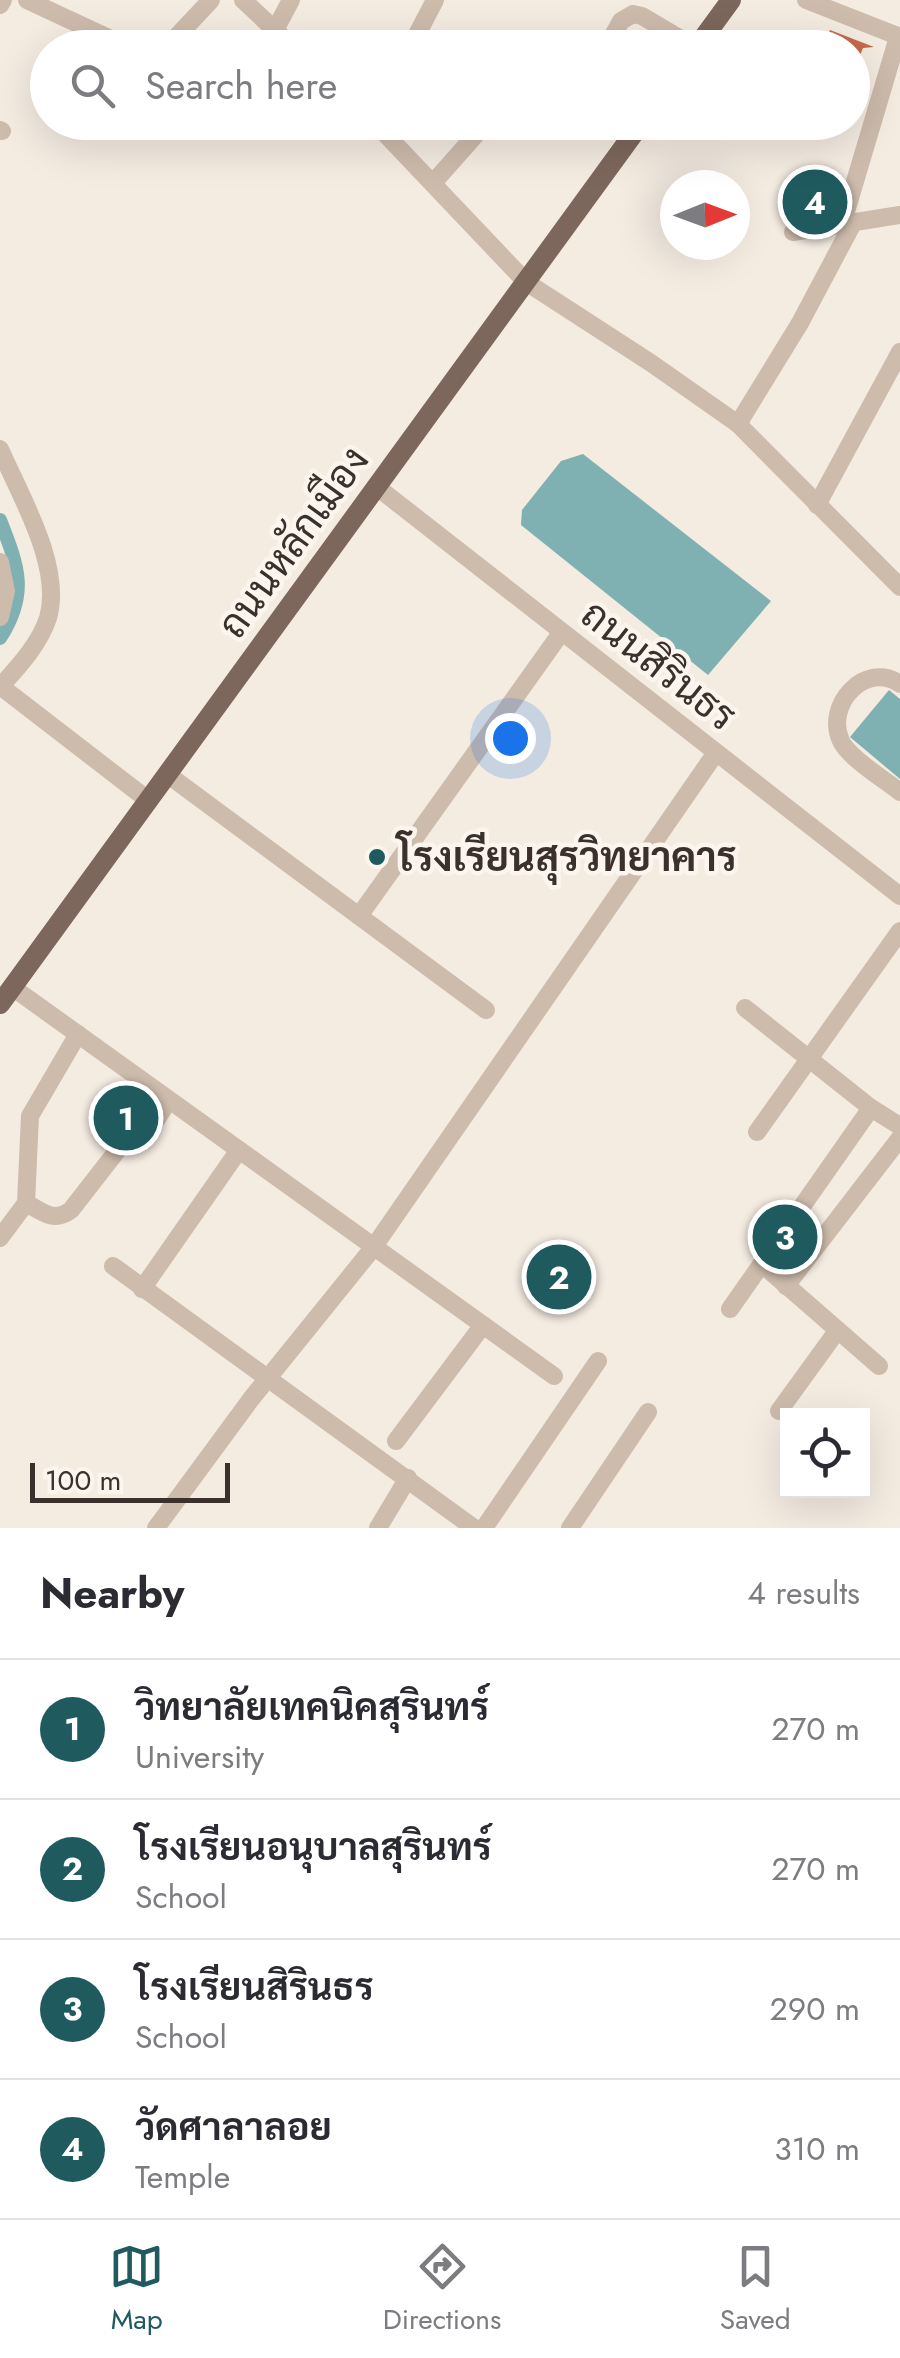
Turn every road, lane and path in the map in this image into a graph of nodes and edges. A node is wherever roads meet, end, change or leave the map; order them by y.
1 (27, 0) edge
2 (243, 0) edge
3 (292, 0) edge
4 (435, 0) edge
5 (731, 0) edge
6 (806, 0) edge
7 (208, 4) edge
8 (91, 30) edge
9 (183, 30) edge
10 (275, 30) joint
11 (419, 30) edge
12 (616, 30) edge
13 (666, 30) edge
14 (709, 30) edge
15 (899, 37) edge
16 (870, 133) edge
17 (391, 140) edge
18 (470, 140) edge
19 (629, 140) edge
20 (868, 140) edge
21 (433, 183) junction
22 (900, 215) edge
23 (852, 225) junction
24 (792, 232) dead end
25 (526, 282) junction
26 (899, 359) edge
27 (738, 424) junction
28 (0, 450) edge
29 (376, 487) junction
30 (817, 505) junction
31 (0, 562) edge
32 (900, 587) edge
33 (0, 617) edge
34 (562, 633) junction
35 (900, 684) edge
36 (0, 687) edge
37 (715, 754) junction
38 (167, 774) junction
39 (900, 792) edge
40 (148, 800) junction
41 (900, 896) edge
42 (359, 916) junction
43 (900, 931) edge
44 (6, 995) edge
45 (745, 1008) dead end
46 (486, 1010) dead end
47 (78, 1034) junction
48 (810, 1060) junction
49 (169, 1100) junction
50 (871, 1108) junction
51 (900, 1126) edge
52 (758, 1132) dead end
53 (900, 1138) edge
54 (239, 1150) junction
55 (26, 1203) junction
56 (0, 1238) edge
57 (373, 1248) junction
58 (762, 1264) junction
59 (113, 1266) dead end
60 (786, 1286) junction
61 (142, 1289) junction
62 (730, 1309) dead end
63 (483, 1326) junction
64 (837, 1330) junction
65 (598, 1361) dead end
66 (879, 1366) dead end
67 (554, 1376) dead end
68 (268, 1378) junction
69 (779, 1411) dead end
70 (648, 1412) dead end
71 (396, 1441) dead end
72 (408, 1478) junction
73 (156, 1528) edge
74 (378, 1528) edge
75 (474, 1528) edge
76 (484, 1528) edge
77 (570, 1528) edge

1 - 8 street
2 - 10 street
3 - 10 street
4 - 11 street
5 - 14 main road
6 - 15 street
7 - 9 street
12 - 13 street
15 - 16 street
17 - 21 street
18 - 21 street
19 - 25 main road, ถนนหลักเมือง
20 - 23 street
21 - 25 street
22 - 23 street
23 - 24 street
23 - 27 street
25 - 27 street
25 - 29 main road, ถนนหลักเมือง
26 - 30 street
27 - 30 street
28 - 36 street
29 - 34 street, ถนนสิรินธร
29 - 38 main road, ถนนหลักเมือง
30 - 32 street
31 - 33 street
34 - 37 street, ถนนสิรินธร
34 - 42 street
35 - 39 street
36 - 40 street
37 - 41 street, ถนนสิรินธร
37 - 57 street
38 - 40 main road, ถนนหลักเมือง
38 - 42 street
40 - 44 main road, ถนนหลักเมือง
42 - 46 street
43 - 48 street
44 - 47 street
45 - 48 street
47 - 49 street
47 - 55 street
48 - 50 street
48 - 52 street
49 - 54 street
49 - 55 street
50 - 51 street
50 - 58 street
53 - 60 street
54 - 57 street
54 - 61 street
55 - 56 street
57 - 63 street
57 - 68 street
58 - 60 street
58 - 62 street
59 - 61 street
60 - 64 street
61 - 68 street
63 - 67 street
63 - 71 street
64 - 66 street
64 - 69 street
65 - 76 street
68 - 72 street
68 - 73 street
70 - 77 street
72 - 74 street
72 - 75 street

